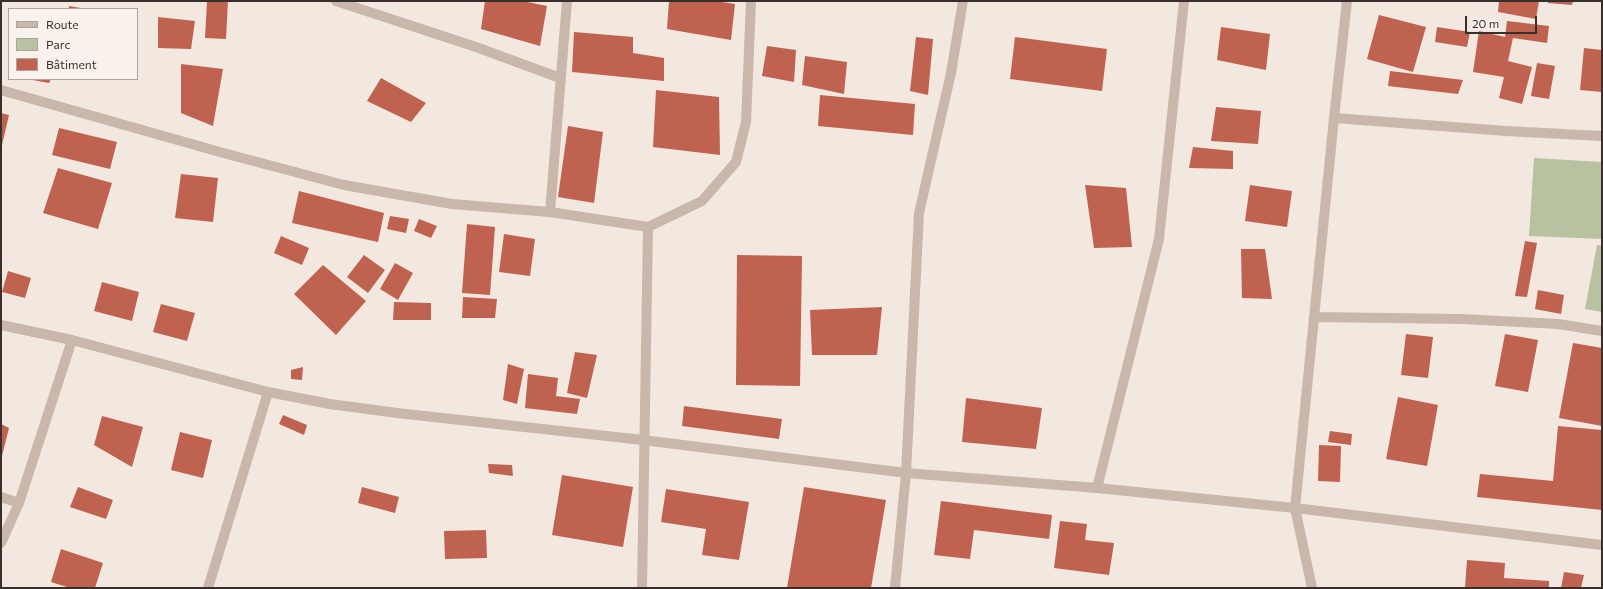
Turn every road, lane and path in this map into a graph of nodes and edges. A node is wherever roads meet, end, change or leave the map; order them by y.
1 (336, 1) edge
2 (566, 1) edge
3 (751, 1) edge
4 (963, 1) edge
5 (1184, 1) edge
6 (1347, 1) edge
7 (560, 78) junction
8 (1, 90) edge
9 (1334, 118) junction
10 (1602, 136) edge
11 (550, 212) junction
12 (648, 227) junction
13 (1314, 317) junction
14 (1, 324) edge
15 (1602, 332) edge
16 (72, 340) junction
17 (268, 392) junction
18 (643, 440) junction
19 (906, 473) junction
20 (1097, 488) junction
21 (1, 498) edge
22 (19, 503) junction
23 (1295, 508) junction
24 (1, 543) edge
25 (1602, 545) edge
26 (208, 588) edge
27 (642, 588) edge
28 (895, 588) edge
29 (1312, 588) edge

1 - 7 street
2 - 7 street
3 - 12 street
4 - 19 street
5 - 20 street
6 - 9 street
7 - 11 street
8 - 11 street
9 - 10 street
9 - 13 street
11 - 12 street
12 - 18 street
13 - 15 street
13 - 23 street
14 - 16 street
16 - 17 street
16 - 22 street
17 - 18 street
17 - 26 street
18 - 19 street
18 - 27 street
19 - 20 street
19 - 28 street
20 - 23 street
21 - 22 street
22 - 24 street
23 - 25 street
23 - 29 street

